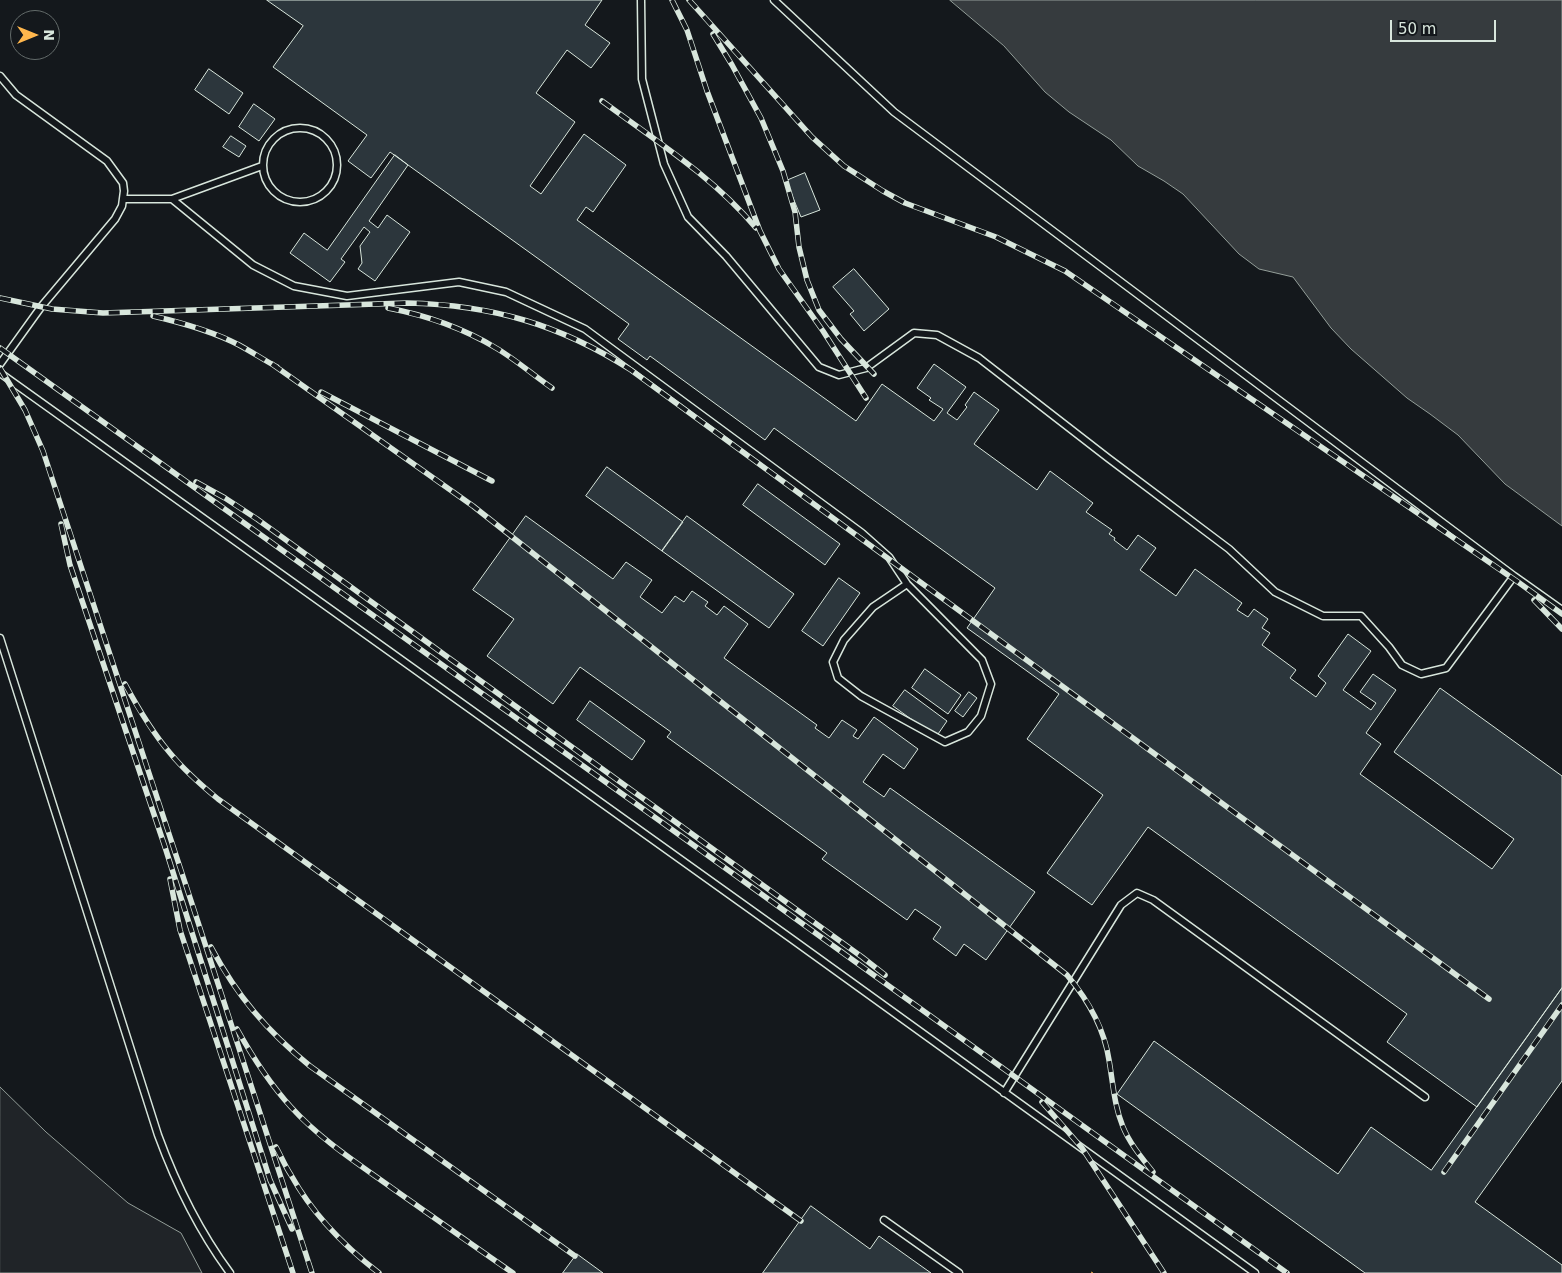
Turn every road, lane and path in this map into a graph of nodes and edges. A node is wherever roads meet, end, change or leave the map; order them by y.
1 (641, 0) edge
2 (774, 0) edge
3 (0, 76) edge
4 (262, 166) junction
5 (123, 199) junction
6 (172, 199) junction
7 (0, 364) edge
8 (0, 373) edge
9 (1514, 576) junction
10 (907, 584) junction
11 (1562, 610) edge
12 (0, 638) edge
13 (1004, 1092) junction
14 (1425, 1097) dead end
15 (884, 1220) dead end
16 (230, 1273) edge
17 (959, 1273) edge
18 (1255, 1273) edge

1 - 9 lane
2 - 9 lane
3 - 5 lane
4 - 4 lane
4 - 6 lane
5 - 6 lane
5 - 7 lane
6 - 10 lane
8 - 13 lane
9 - 11 lane
10 - 10 lane
12 - 16 lane
13 - 14 lane
13 - 18 lane
15 - 17 lane

